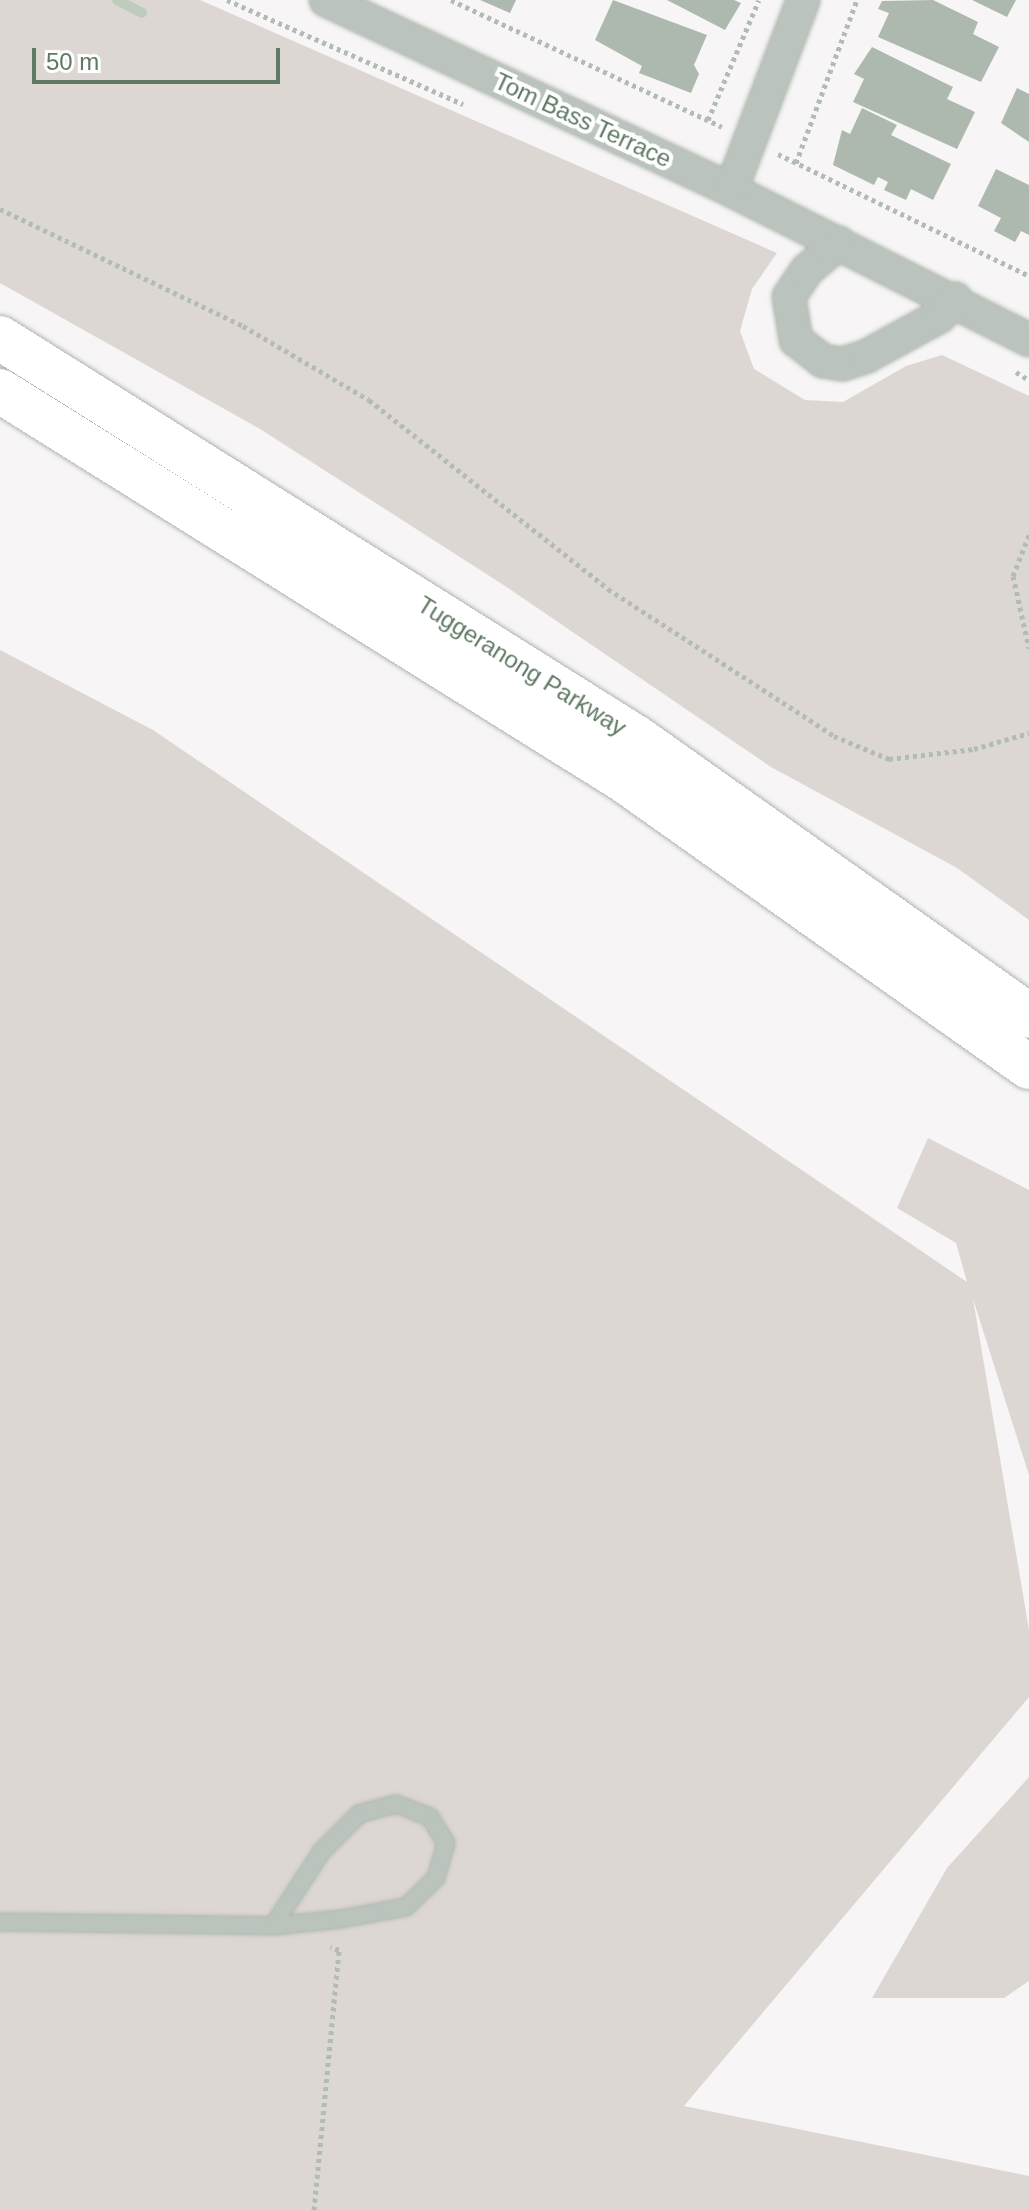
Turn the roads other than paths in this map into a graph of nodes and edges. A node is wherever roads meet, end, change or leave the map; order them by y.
1 (326, 0) edge
2 (803, 0) edge
3 (731, 190) junction
4 (839, 243) junction
5 (955, 299) junction
6 (0, 338) edge
7 (1029, 340) edge
8 (0, 391) edge
9 (1029, 1016) edge
10 (1029, 1067) edge
11 (0, 1922) edge
12 (273, 1926) junction

1 - 3 street, Tom Bass Terrace
2 - 3 street
3 - 4 street, Tom Bass Terrace
4 - 5 street, Tom Bass Terrace
4 - 5 street
5 - 7 street, Tom Bass Terrace
6 - 9 highway, Tuggeranong Parkway
8 - 10 highway, Tuggeranong Parkway
11 - 12 lane
12 - 12 lane

